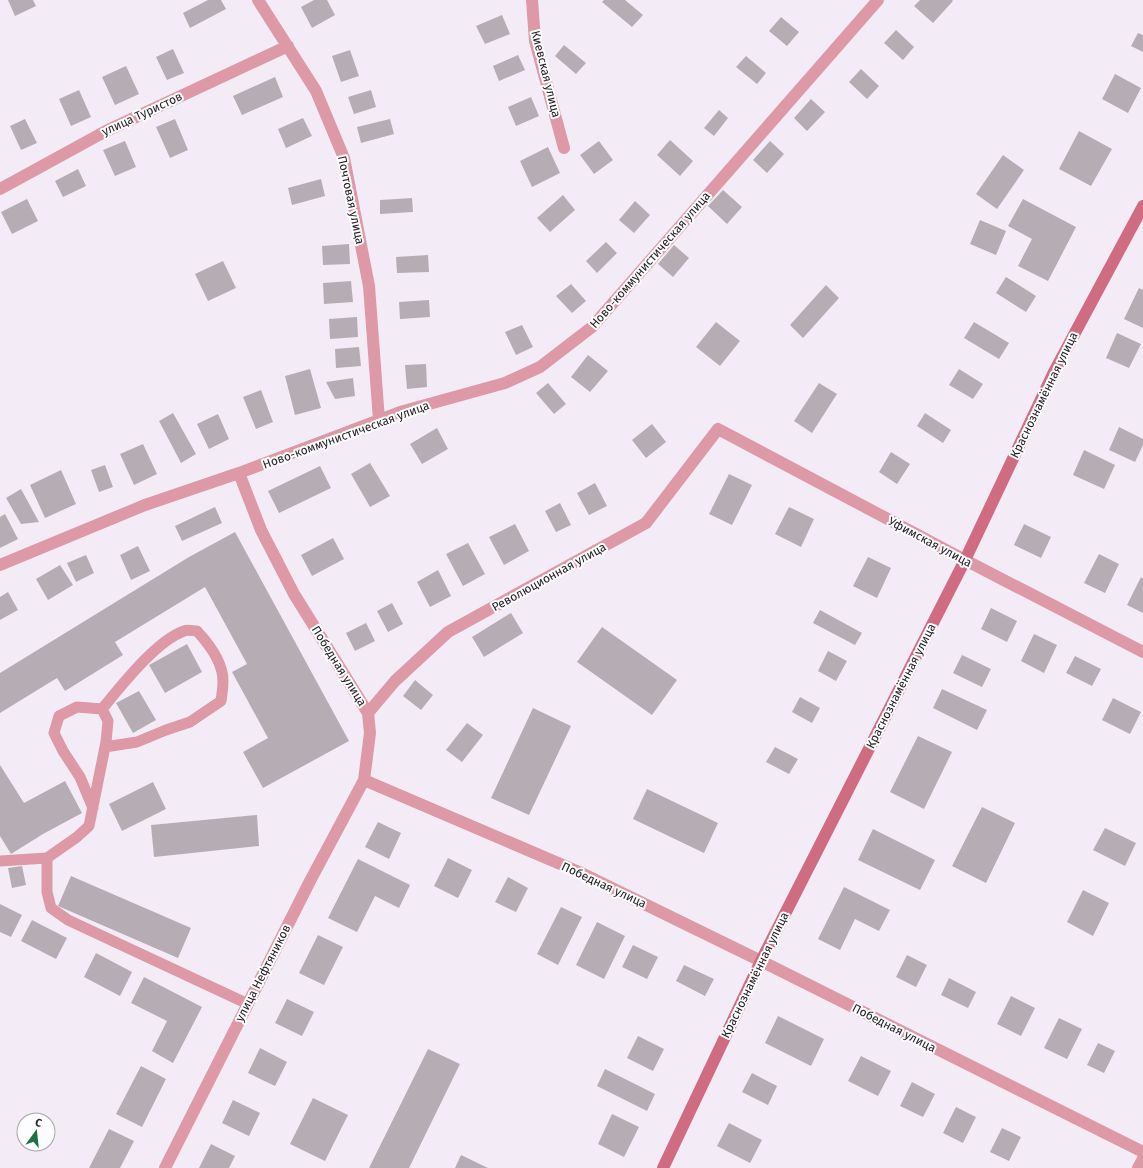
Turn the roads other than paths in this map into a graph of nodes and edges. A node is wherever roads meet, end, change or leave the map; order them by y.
1 (258, 0) edge
2 (532, 0) edge
3 (878, 0) edge
4 (288, 46) junction
5 (564, 148) dead end
6 (0, 189) edge
7 (1143, 206) edge
8 (378, 420) junction
9 (718, 429) joint
10 (239, 474) junction
11 (965, 560) junction
12 (0, 565) edge
13 (1143, 652) edge
14 (102, 709) junction
15 (368, 713) junction
16 (105, 747) junction
17 (364, 780) junction
18 (93, 808) junction
19 (46, 858) junction
20 (0, 861) edge
21 (761, 961) junction
22 (248, 1004) junction
23 (1143, 1152) edge
24 (1143, 1159) edge
25 (165, 1168) edge
26 (663, 1168) edge
27 (1138, 1168) edge

1 - 4 street, Почтовая улица
2 - 5 street, Киевская улица
3 - 8 street, Ново-коммунистическая улица
4 - 6 street, улица Туристов
4 - 8 street, Почтовая улица
7 - 11 street, Краснознамённая улица
8 - 10 street, Ново-коммунистическая улица
9 - 11 street, Уфимская улица
9 - 15 street, Революционная улица
10 - 12 street, Ново-коммунистическая улица
10 - 15 street, Победная улица
11 - 13 street, Уфимская улица
11 - 21 street, Краснознамённая улица
14 - 16 lane
14 - 16 lane
14 - 18 lane
15 - 17 street, Победная улица
16 - 18 lane
17 - 21 street, Победная улица
17 - 22 street, улица Нефтяников
18 - 19 lane
19 - 20 lane
19 - 22 lane
21 - 23 street, Победная улица
21 - 26 street, Краснознамённая улица
22 - 25 street, улица Нефтяников
24 - 27 street

